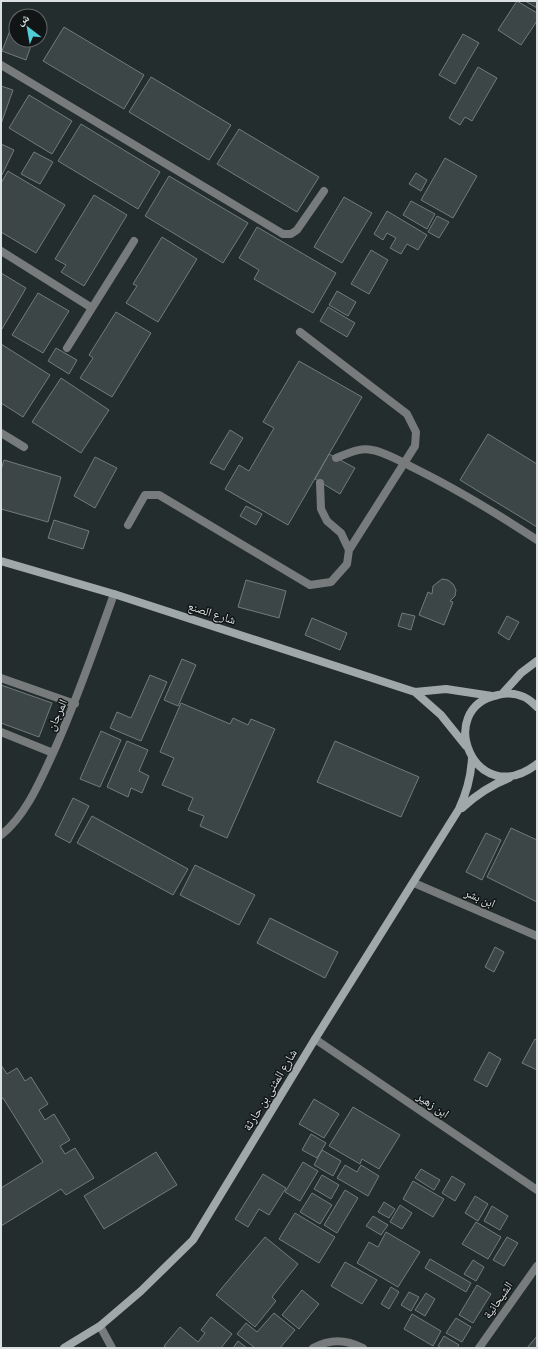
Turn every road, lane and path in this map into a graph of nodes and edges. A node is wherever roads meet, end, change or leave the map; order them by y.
1 (1, 65) edge
2 (324, 191) dead end
3 (134, 241) dead end
4 (1, 251) edge
5 (92, 308) junction
6 (300, 332) dead end
7 (68, 348) dead end
8 (1, 433) edge
9 (24, 447) dead end
10 (336, 458) dead end
11 (405, 463) junction
12 (320, 483) dead end
13 (128, 525) dead end
14 (537, 540) edge
15 (349, 550) junction
16 (1, 561) edge
17 (114, 594) junction
18 (537, 661) edge
19 (1, 678) edge
20 (415, 692) junction
21 (503, 693) junction
22 (492, 696) junction
23 (75, 704) junction
24 (537, 707) edge
25 (1, 732) edge
26 (466, 746) junction
27 (53, 753) junction
28 (472, 758) junction
29 (537, 764) edge
30 (516, 776) junction
31 (459, 809) junction
32 (1, 835) edge
33 (414, 883) junction
34 (537, 936) edge
35 (315, 1039) junction
36 (537, 1190) edge
37 (537, 1266) edge
38 (100, 1326) junction
39 (64, 1348) edge
40 (112, 1348) edge
41 (313, 1348) edge
42 (363, 1348) edge
43 (479, 1348) edge

1 - 2 street
3 - 5 street
4 - 5 street
5 - 7 street
6 - 11 street
8 - 9 street
10 - 11 street
11 - 14 street
11 - 15 street
12 - 15 street
13 - 15 street
16 - 17 street, شارع الصنع
17 - 20 street, شارع الصنع
17 - 23 street, المرجان
18 - 21 street
19 - 23 street
20 - 22 street, شارع الصنع
20 - 26 street, شارع الصنع
21 - 22 street
21 - 24 street
22 - 26 street
23 - 27 street, المرجان
25 - 27 street
26 - 28 street
27 - 32 street, المرجان
28 - 30 street
28 - 31 street, شارع المثنى بن حارثة
29 - 30 street, شارع المثنى بن حارثة
30 - 31 street, شارع المثنى بن حارثة
31 - 33 street, شارع المثنى بن حارثة
33 - 34 street, ابن بشر
33 - 35 street, شارع المثنى بن حارثة
35 - 36 street, ابن زهير
35 - 38 street, شارع المثنى بن حارثة
37 - 43 street, الشيحانية
38 - 39 street, شارع المثنى بن حارثة
38 - 40 street
41 - 42 street

